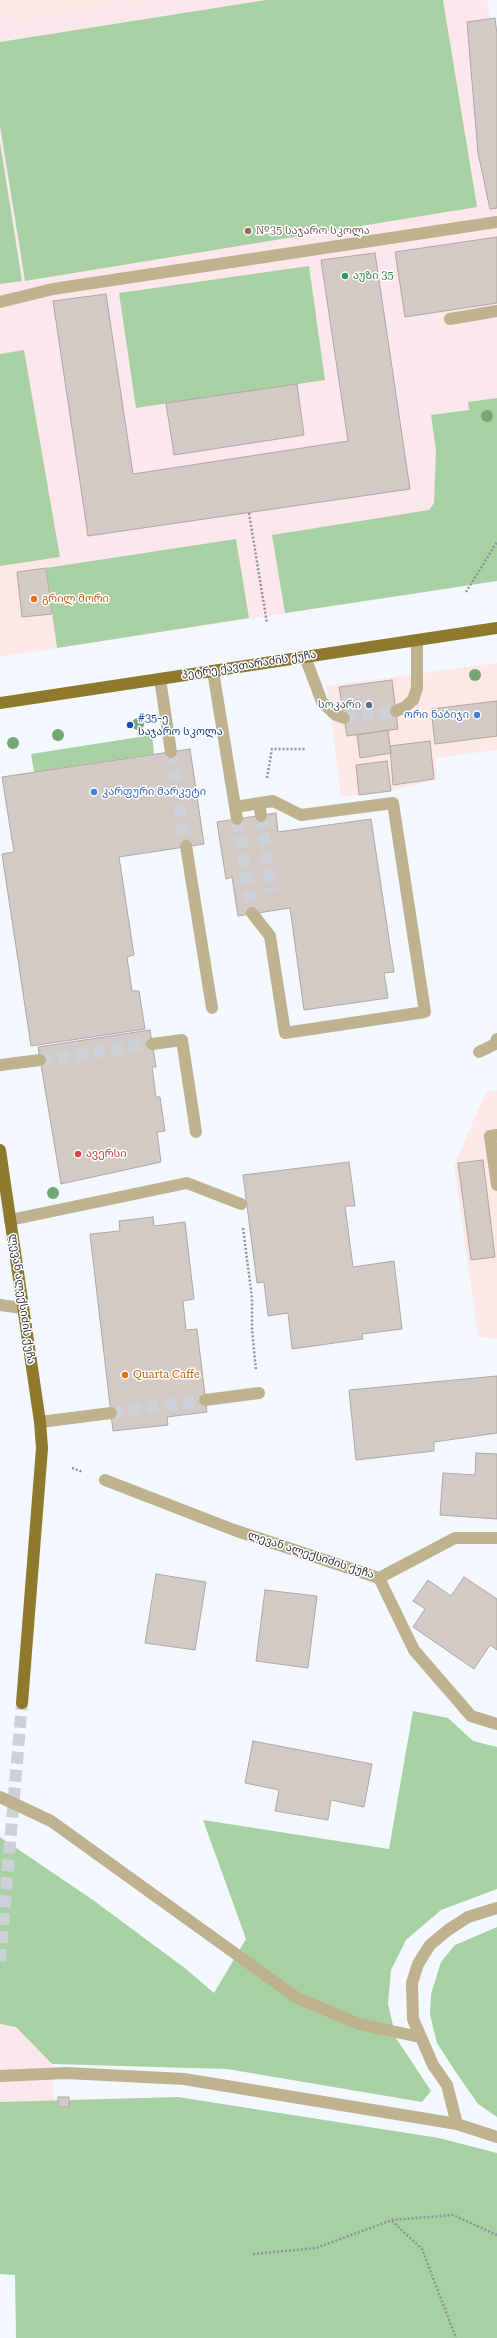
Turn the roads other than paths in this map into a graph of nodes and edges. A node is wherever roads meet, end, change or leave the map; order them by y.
1 (497, 222) edge
2 (0, 302) edge
3 (497, 311) edge
4 (450, 319) dead end
5 (497, 628) edge
6 (417, 640) junction
7 (305, 657) junction
8 (213, 671) junction
9 (160, 678) junction
10 (0, 703) edge
11 (396, 711) tunnel mouth
12 (344, 718) tunnel mouth
13 (171, 752) tunnel mouth
14 (259, 803) junction
15 (235, 807) junction
16 (261, 816) tunnel mouth
17 (237, 819) tunnel mouth
18 (186, 846) tunnel mouth
19 (252, 913) tunnel mouth
20 (212, 1008) dead end
21 (497, 1039) edge
22 (152, 1044) tunnel mouth
23 (479, 1052) dead end
24 (40, 1060) tunnel mouth
25 (0, 1065) edge
26 (196, 1132) dead end
27 (497, 1135) edge
28 (0, 1150) edge
29 (497, 1185) edge
30 (240, 1204) road end
31 (10, 1220) junction
32 (0, 1305) edge
33 (22, 1308) junction
34 (259, 1393) dead end
35 (206, 1400) tunnel mouth
36 (111, 1413) tunnel mouth
37 (40, 1422) junction
38 (105, 1480) dead end
39 (497, 1538) edge
40 (379, 1578) junction
41 (22, 1703) tunnel mouth
42 (497, 1724) edge
43 (0, 1797) edge
44 (497, 1908) edge
45 (420, 2037) junction
46 (0, 2076) edge
47 (457, 2124) junction
48 (497, 2137) edge

1 - 2 street
3 - 4 street
5 - 6 main road, პეტრე ქავთარაძის ქუჩა
6 - 7 main road, პეტრე ქავთარაძის ქუჩა
6 - 11 street
7 - 8 main road, პეტრე ქავთარაძის ქუჩა
7 - 12 street
8 - 9 main road, პეტრე ქავთარაძის ქუჩა
8 - 15 street
9 - 10 main road, პეტრე ქავთარაძის ქუჩა
9 - 13 street
14 - 15 street
14 - 16 street
14 - 19 street
15 - 17 street
18 - 20 street
21 - 23 street
22 - 26 street
24 - 25 street
27 - 29 street
28 - 31 main road, ლევან ალექსიძის ქუჩა
30 - 31 street
31 - 33 main road, ლევან ალექსიძის ქუჩა
32 - 33 street
33 - 37 main road, ლევან ალექსიძის ქუჩა
34 - 35 street
36 - 37 street
37 - 41 main road, ლევან ალექსიძის ქუჩა
38 - 40 street, ლევან ალექსიძის ქუჩა
39 - 40 street
40 - 42 street, ლევან ალექსიძის ქუჩა
43 - 45 street
44 - 45 street
45 - 47 street
46 - 47 street
47 - 48 street

